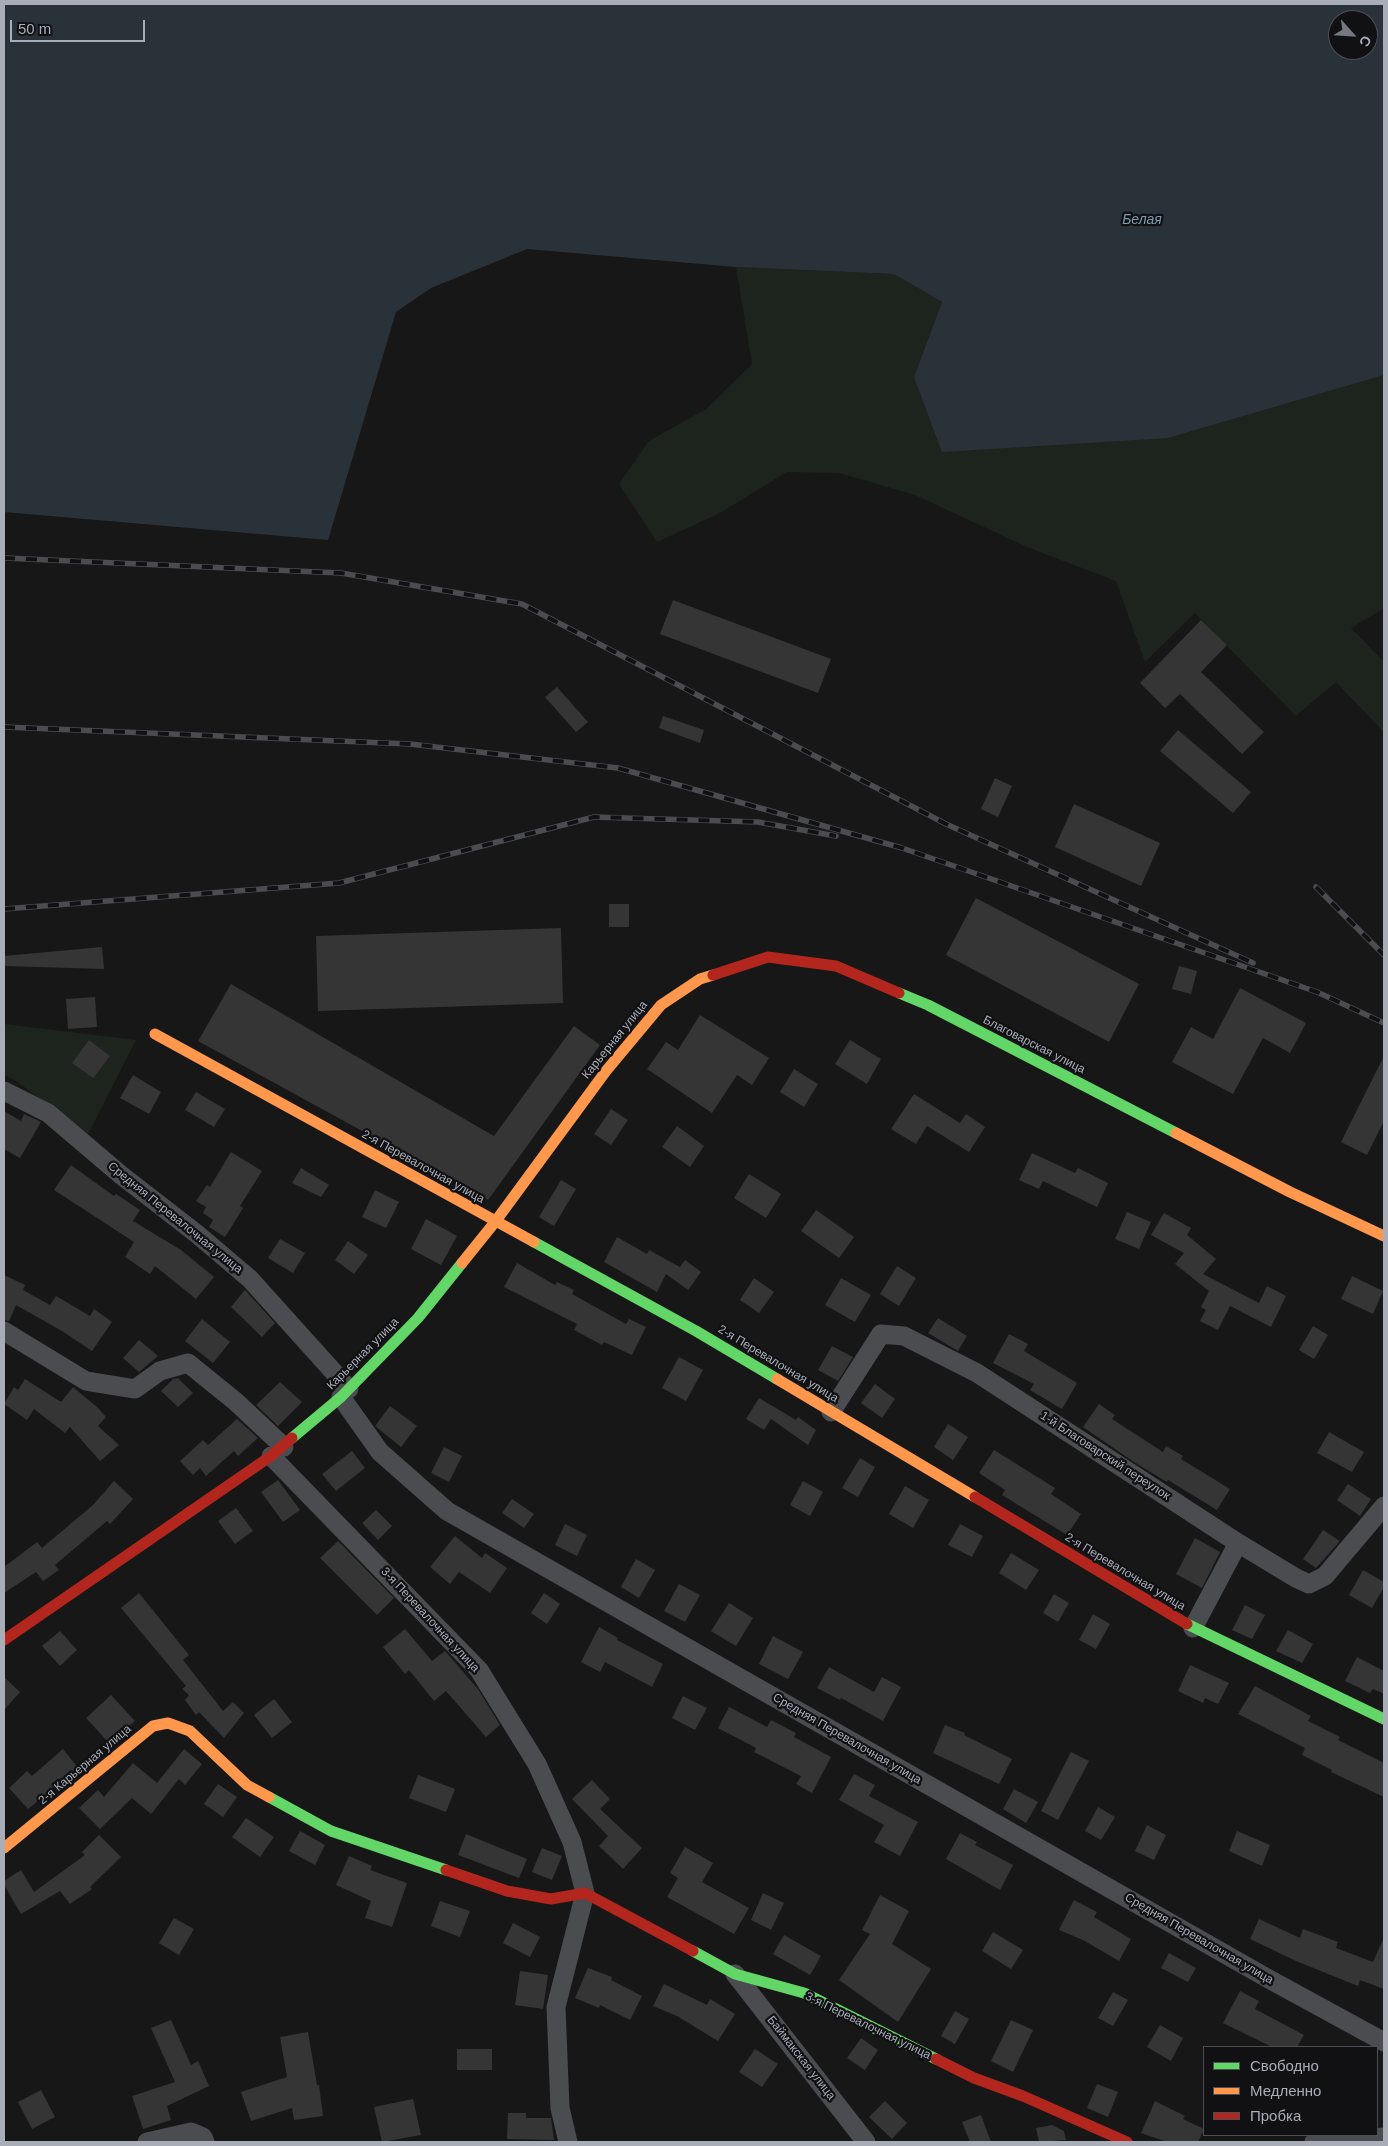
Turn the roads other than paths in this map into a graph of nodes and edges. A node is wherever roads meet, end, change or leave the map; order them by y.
1 (661, 1004) joint
2 (155, 1034) dead end
3 (4, 1091) edge
4 (495, 1222) junction
5 (1384, 1236) edge
6 (4, 1331) edge
7 (345, 1393) junction
8 (831, 1412) junction
9 (278, 1452) junction
10 (1384, 1506) edge
11 (1238, 1543) junction
12 (1192, 1628) junction
13 (4, 1640) edge
14 (1384, 1719) edge
15 (4, 1848) edge
16 (585, 1893) junction
17 (735, 1974) junction
18 (1384, 2042) edge
19 (1384, 2137) edge
20 (204, 2140) edge
21 (147, 2142) edge
22 (568, 2142) edge
23 (866, 2142) edge
24 (1127, 2142) edge
25 (1314, 2142) edge

1 - 4 street, Карьерная улица
1 - 5 street, Благоварская улица
2 - 4 street, 2-я Перевалочная улица
3 - 7 street, Средняя Перевалочная улица
4 - 7 street, Карьерная улица
4 - 8 street, 2-я Перевалочная улица
6 - 9 street, 3-я Перевалочная улица
7 - 9 street, Карьерная улица
7 - 18 street, Средняя Перевалочная улица
8 - 11 street, 1-й Благоварский переулок
8 - 12 street, 2-я Перевалочная улица
9 - 13 street, Карьерная улица
9 - 16 street, 3-я Перевалочная улица
10 - 11 street, 1-й Благоварский переулок
11 - 12 street
12 - 14 street, 2-я Перевалочная улица
15 - 16 street, 2-я Карьерная улица
16 - 17 street, 3-я Перевалочная улица
16 - 22 street
17 - 23 street, Баймакская улица
17 - 24 street, 3-я Перевалочная улица
19 - 25 street
20 - 21 street

